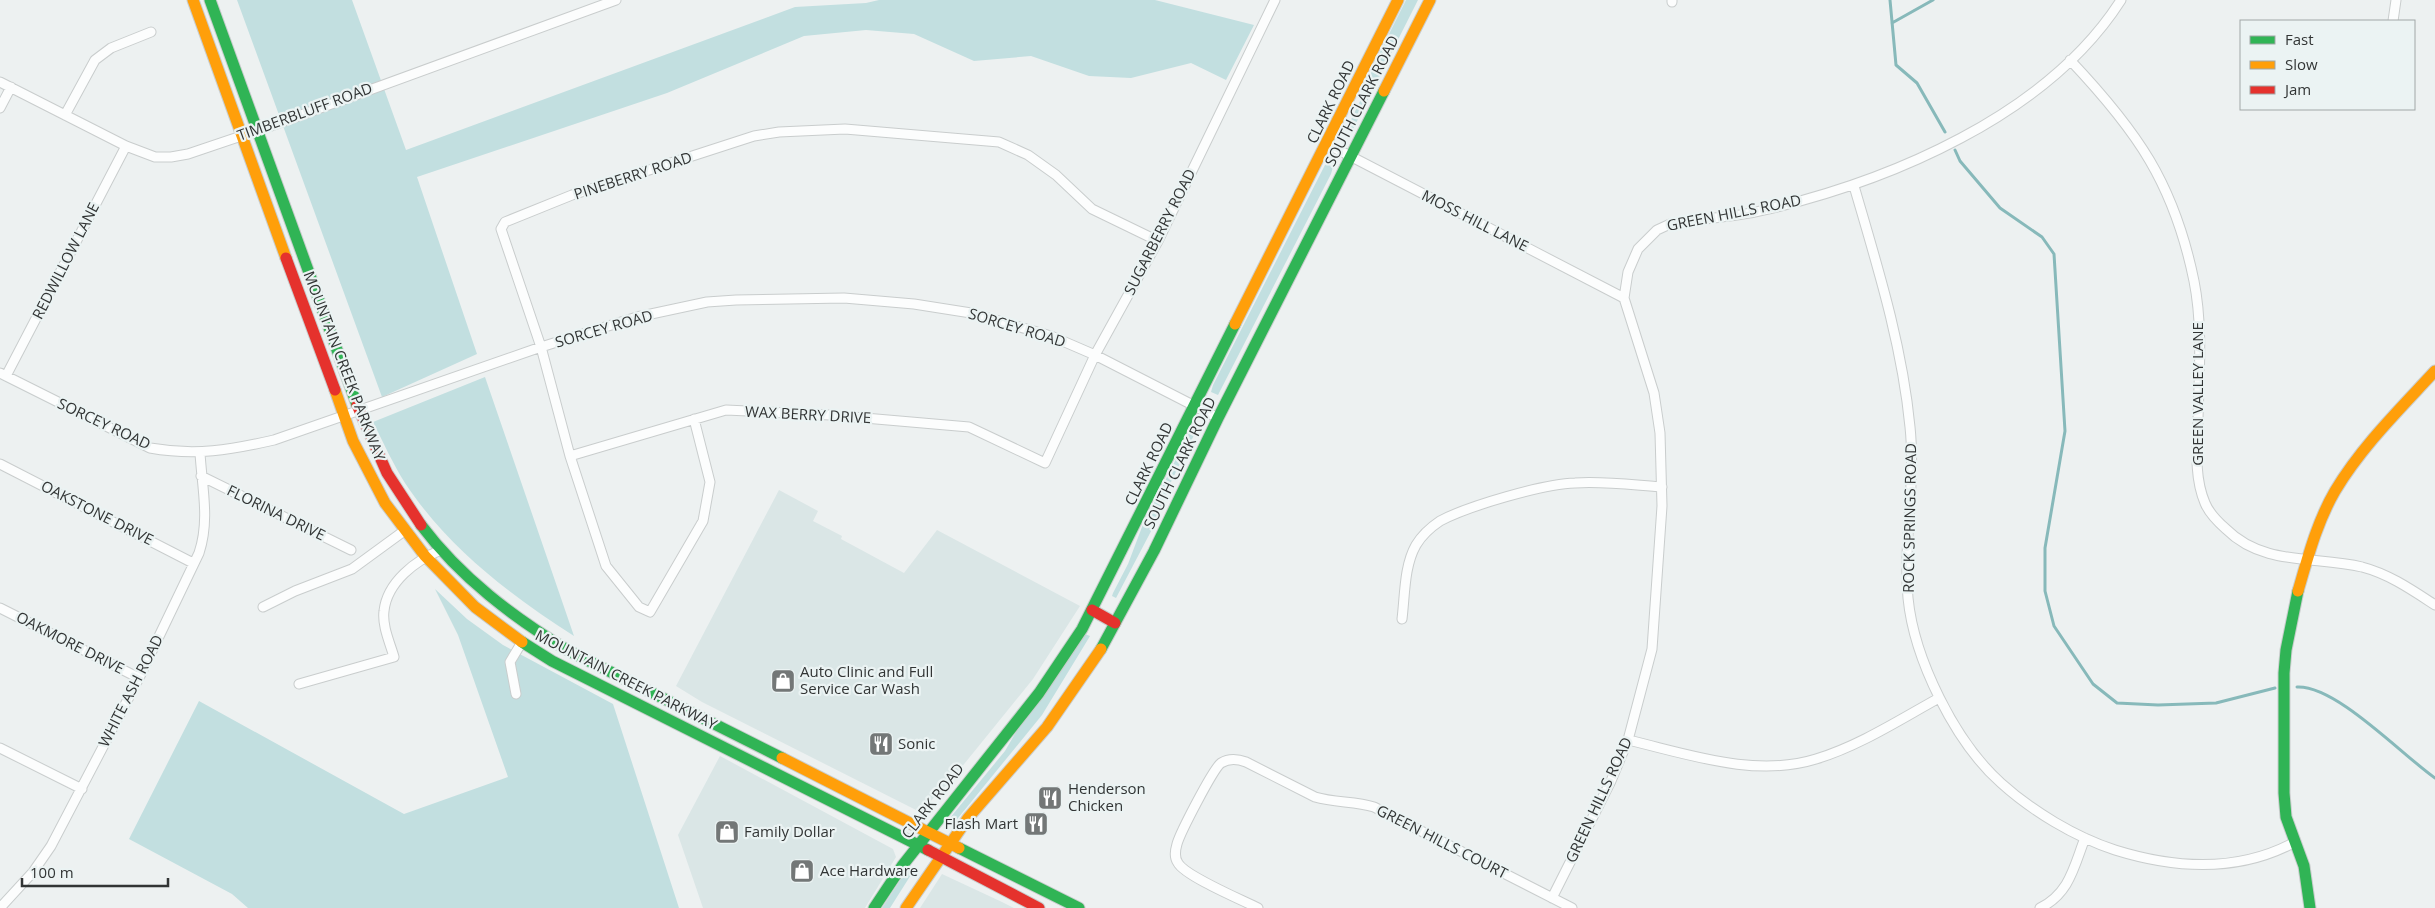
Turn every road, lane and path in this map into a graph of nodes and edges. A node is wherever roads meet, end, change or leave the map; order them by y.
1 (193, 0) edge
2 (210, 0) edge
3 (616, 0) edge
4 (1275, 0) edge
5 (1398, 0) edge
6 (1430, 0) edge
7 (2121, 0) edge
8 (2396, 0) edge
9 (2393, 20) edge
10 (151, 32) dead end
11 (2070, 60) junction
12 (0, 82) edge
13 (11, 87) junction
14 (0, 108) edge
15 (65, 115) junction
16 (258, 130) junction
17 (242, 135) junction
18 (1327, 144) junction
19 (126, 146) junction
20 (1351, 156) junction
21 (1854, 186) junction
22 (1158, 241) junction
23 (1624, 298) junction
24 (541, 347) junction
25 (1096, 355) junction
26 (2435, 371) edge
27 (3, 375) edge
28 (1194, 406) junction
29 (359, 411) junction
30 (344, 416) junction
31 (1218, 418) junction
32 (694, 419) junction
33 (200, 453) junction
34 (570, 456) junction
35 (1045, 463) joint
36 (0, 464) edge
37 (202, 476) junction
38 (1662, 487) junction
39 (404, 531) junction
40 (351, 550) dead end
41 (441, 550) junction
42 (425, 556) junction
43 (2306, 561) junction
44 (193, 563) junction
45 (2435, 605) edge
46 (263, 607) dead end
47 (0, 608) edge
48 (1092, 610) junction
49 (1402, 619) dead end
50 (1115, 624) junction
51 (522, 642) junction
52 (139, 678) junction
53 (299, 684) dead end
54 (516, 694) dead end
55 (1939, 698) junction
56 (695, 714) junction
57 (688, 729) junction
58 (1628, 740) junction
59 (0, 748) edge
60 (82, 788) junction
61 (929, 831) junction
62 (2085, 838) junction
63 (951, 842) junction
64 (2295, 842) junction
65 (918, 845) junction
66 (940, 857) junction
67 (1552, 898) junction
68 (0, 908) edge
69 (874, 908) edge
70 (906, 908) edge
71 (1039, 908) edge
72 (1079, 908) edge
73 (1258, 908) edge
74 (1572, 908) edge
75 (2040, 908) edge
76 (2310, 908) edge

1 - 17 main road, MOUNTAIN CREEK PARKWAY
2 - 16 main road, MOUNTAIN CREEK PARKWAY
3 - 16 street, TIMBERBLUFF ROAD
4 - 22 street, SUGARBERRY ROAD
5 - 18 main road, CLARK ROAD
6 - 20 main road, SOUTH CLARK ROAD
7 - 11 street, GREEN HILLS ROAD
8 - 9 street
10 - 15 street
11 - 21 street, GREEN HILLS ROAD
11 - 43 street, GREEN VALLEY LANE
12 - 13 street, TIMBERBLUFF ROAD
13 - 14 street
13 - 15 street, TIMBERBLUFF ROAD
15 - 19 street, TIMBERBLUFF ROAD
16 - 17 street, TIMBERBLUFF ROAD
16 - 29 main road, MOUNTAIN CREEK PARKWAY
17 - 19 street, TIMBERBLUFF ROAD
17 - 30 main road, MOUNTAIN CREEK PARKWAY
18 - 20 street, MOSS HILL LANE
18 - 28 main road, CLARK ROAD
19 - 27 street, REDWILLOW LANE
20 - 23 street, MOSS HILL LANE
20 - 31 main road, SOUTH CLARK ROAD
21 - 23 street, GREEN HILLS ROAD
21 - 55 street, ROCK SPRINGS ROAD
22 - 24 street, PINEBERRY ROAD
22 - 25 street, SUGARBERRY ROAD
23 - 38 street, GREEN HILLS ROAD
24 - 25 street, SORCEY ROAD
24 - 29 street, SORCEY ROAD
24 - 34 street, PINEBERRY ROAD
25 - 28 street, SORCEY ROAD
25 - 35 street, SUGARBERRY ROAD
26 - 43 main road
27 - 33 street, SORCEY ROAD
28 - 31 street, SORCEY ROAD
28 - 48 main road, CLARK ROAD
29 - 30 street, SORCEY ROAD
29 - 41 main road, MOUNTAIN CREEK PARKWAY
30 - 33 street, SORCEY ROAD
30 - 39 main road, MOUNTAIN CREEK PARKWAY
31 - 50 main road, SOUTH CLARK ROAD
32 - 34 street, WAX BERRY DRIVE
32 - 34 street, PINEBERRY ROAD
32 - 35 street, WAX BERRY DRIVE
33 - 37 street, WHITE ASH ROAD
36 - 44 street, OAKSTONE DRIVE
37 - 40 street, FLORINA DRIVE
37 - 44 street, WHITE ASH ROAD
38 - 49 street
38 - 58 street, GREEN HILLS ROAD
39 - 42 main road, MOUNTAIN CREEK PARKWAY
39 - 46 street
41 - 42 street
41 - 56 main road, MOUNTAIN CREEK PARKWAY
42 - 51 main road, MOUNTAIN CREEK PARKWAY
42 - 53 street
43 - 45 street, GREEN VALLEY LANE
43 - 64 main road
44 - 52 street, WHITE ASH ROAD
47 - 52 street, OAKMORE DRIVE
48 - 50 main road
48 - 61 main road, CLARK ROAD
50 - 63 main road, SOUTH CLARK ROAD
51 - 54 street
51 - 57 main road, MOUNTAIN CREEK PARKWAY
52 - 60 street, WHITE ASH ROAD
55 - 58 street
55 - 62 street, ROCK SPRINGS ROAD
56 - 57 main road
56 - 61 main road, MOUNTAIN CREEK PARKWAY
57 - 65 main road, MOUNTAIN CREEK PARKWAY
58 - 67 street, GREEN HILLS ROAD
59 - 60 street
60 - 68 street, WHITE ASH ROAD
61 - 63 main road, MOUNTAIN CREEK PARKWAY
61 - 65 main road, CLARK ROAD
62 - 64 street, ROCK SPRINGS ROAD
62 - 75 street
63 - 66 main road, SOUTH CLARK ROAD
63 - 72 main road, MOUNTAIN CREEK PARKWAY
64 - 76 main road
65 - 66 main road, MOUNTAIN CREEK PARKWAY
65 - 69 main road, CLARK ROAD
66 - 70 main road, SOUTH CLARK ROAD
66 - 71 main road, MOUNTAIN CREEK PARKWAY
67 - 73 street, GREEN HILLS COURT
67 - 74 street, GREEN HILLS COURT

